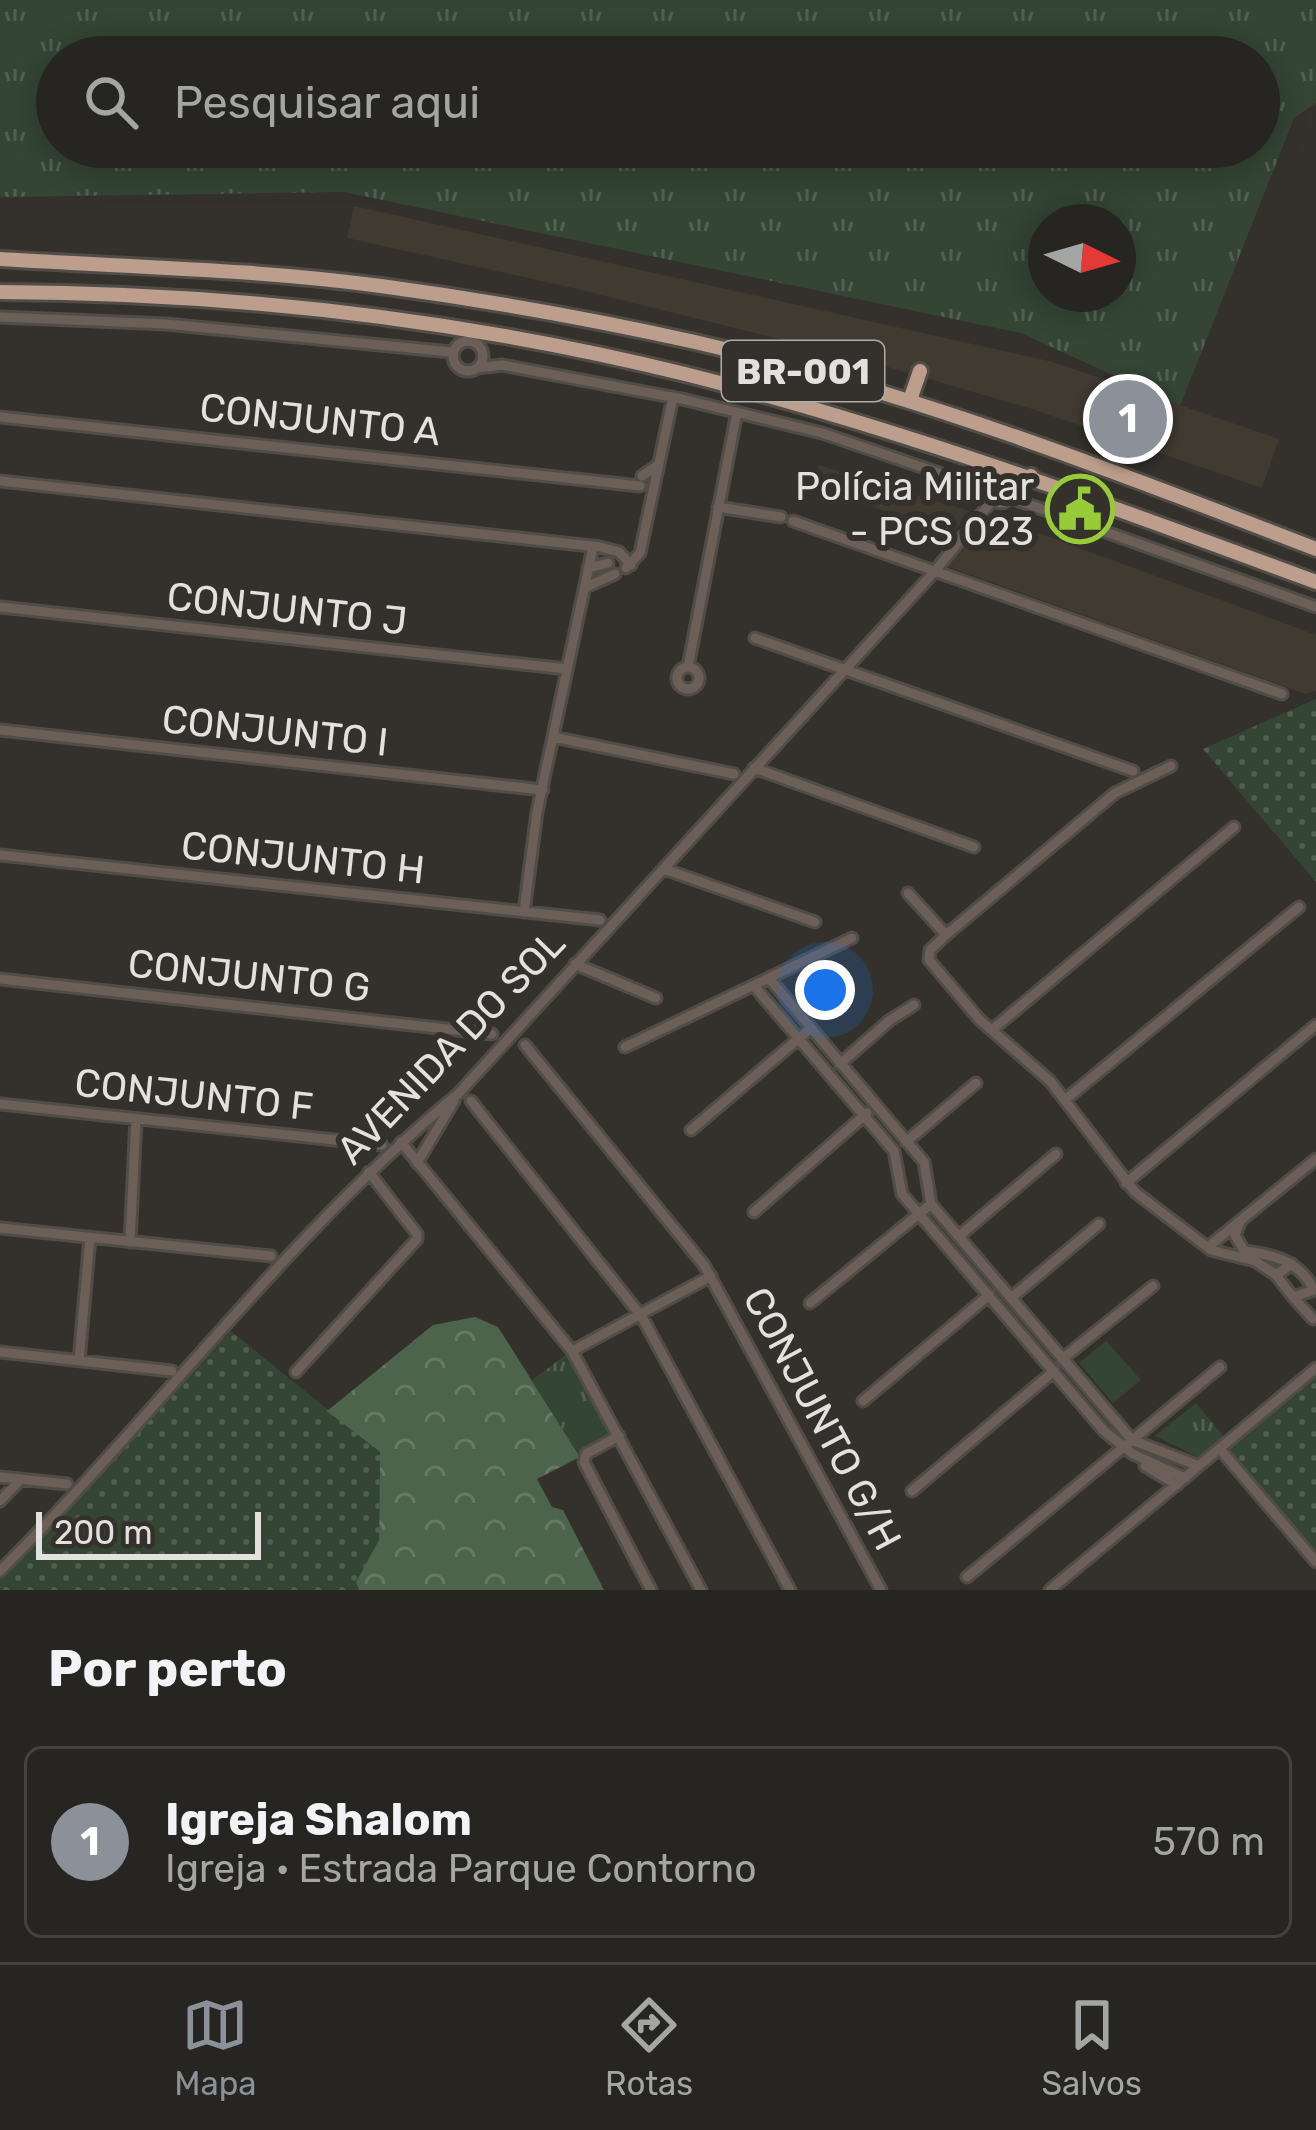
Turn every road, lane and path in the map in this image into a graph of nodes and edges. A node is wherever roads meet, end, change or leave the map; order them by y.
1 (0, 260) edge
2 (234, 273) junction
3 (270, 275) junction
4 (0, 292) edge
5 (234, 300) junction
6 (262, 303) junction
7 (0, 317) edge
8 (618, 327) junction
9 (444, 328) junction
10 (501, 337) junction
11 (696, 342) junction
12 (452, 354) junction
13 (482, 358) junction
14 (608, 358) junction
15 (920, 371) dead end
16 (686, 375) junction
17 (674, 397) junction
18 (910, 400) junction
19 (737, 412) junction
20 (828, 415) junction
21 (0, 417) edge
22 (822, 433) junction
23 (658, 465) junction
24 (1004, 467) junction
25 (1031, 476) junction
26 (0, 482) edge
27 (643, 483) junction
28 (1001, 495) junction
29 (718, 507) junction
30 (593, 547) junction
31 (1316, 549) edge
32 (620, 564) junction
33 (588, 568) junction
34 (935, 571) junction
35 (1316, 582) edge
36 (586, 587) junction
37 (0, 607) edge
38 (1316, 607) edge
39 (755, 638) dead end
40 (688, 667) dead end
41 (845, 668) junction
42 (567, 669) junction
43 (1282, 694) dead end
44 (0, 730) edge
45 (554, 736) junction
46 (1171, 766) dead end
47 (754, 768) junction
48 (1133, 771) dead end
49 (734, 774) dead end
50 (543, 790) junction
51 (1234, 826) dead end
52 (974, 847) dead end
53 (0, 855) edge
54 (664, 869) junction
55 (908, 893) dead end
56 (1299, 907) dead end
57 (527, 912) junction
58 (600, 920) dead end
59 (814, 922) dead end
60 (946, 934) junction
61 (852, 938) dead end
62 (575, 964) junction
63 (769, 978) junction
64 (0, 979) edge
65 (754, 986) junction
66 (656, 998) dead end
67 (914, 1005) dead end
68 (1316, 1025) edge
69 (811, 1028) junction
70 (992, 1028) junction
71 (492, 1034) dead end
72 (798, 1038) junction
73 (525, 1045) dead end
74 (626, 1047) dead end
75 (840, 1064) junction
76 (976, 1083) dead end
77 (458, 1094) junction
78 (1066, 1099) junction
79 (471, 1101) dead end
80 (0, 1104) edge
81 (876, 1106) junction
82 (864, 1116) junction
83 (136, 1119) junction
84 (424, 1122) junction
85 (691, 1130) dead end
86 (434, 1133) junction
87 (400, 1142) junction
88 (906, 1142) junction
89 (382, 1145) dead end
90 (1056, 1154) dead end
91 (1316, 1159) edge
92 (418, 1160) junction
93 (369, 1172) junction
94 (1126, 1183) junction
95 (931, 1204) junction
96 (754, 1213) dead end
97 (920, 1214) junction
98 (1099, 1225) dead end
99 (1238, 1225) junction
100 (0, 1228) edge
101 (959, 1236) junction
102 (90, 1238) junction
103 (130, 1242) junction
104 (1210, 1246) junction
105 (1244, 1251) junction
106 (271, 1256) dead end
107 (981, 1263) junction
108 (1292, 1264) junction
109 (970, 1273) junction
110 (711, 1276) junction
111 (1276, 1276) junction
112 (1153, 1286) dead end
113 (1315, 1291) edge
114 (989, 1295) junction
115 (1293, 1297) junction
116 (1011, 1298) junction
117 (810, 1303) dead end
118 (642, 1317) junction
119 (1313, 1319) dead end
120 (1039, 1331) junction
121 (1028, 1340) junction
122 (572, 1351) junction
123 (0, 1352) edge
124 (1062, 1359) junction
125 (79, 1361) junction
126 (1220, 1367) dead end
127 (1316, 1368) edge
128 (172, 1371) dead end
129 (1054, 1371) junction
130 (296, 1372) dead end
131 (863, 1401) dead end
132 (619, 1436) junction
133 (1132, 1439) junction
134 (1122, 1448) junction
135 (1220, 1449) junction
136 (1199, 1466) junction
137 (0, 1477) edge
138 (22, 1479) junction
139 (1181, 1481) junction
140 (67, 1484) dead end
141 (912, 1491) dead end
142 (0, 1501) edge
143 (1316, 1562) edge
144 (0, 1570) edge
145 (967, 1577) dead end
146 (651, 1590) edge
147 (701, 1590) edge
148 (790, 1590) edge
149 (880, 1590) edge
150 (1050, 1590) edge

1 - 2 highway, BR-001
2 - 3 highway, BR-001
2 - 5 highway
3 - 6 highway
3 - 8 highway, BR-001
4 - 5 highway, BR-001
5 - 6 highway, BR-001
6 - 9 highway, BR-001
7 - 12 street
8 - 11 highway, BR-001
8 - 14 highway
9 - 10 highway, BR-001
9 - 12 highway
10 - 13 highway
10 - 14 highway, BR-001
11 - 16 highway
11 - 18 highway, BR-001
12 - 13 street
12 - 13 street
13 - 17 street
14 - 16 highway, BR-001
15 - 18 highway
16 - 20 highway, BR-001
17 - 19 street
17 - 23 street
18 - 31 highway, BR-001
19 - 22 street
19 - 29 street
20 - 22 highway
20 - 24 highway, BR-001
21 - 27 street, CONJUNTO A
22 - 28 street
23 - 27 street
23 - 27 street
24 - 25 highway, BR-001
24 - 28 highway
25 - 28 highway
25 - 35 highway, BR-001
26 - 30 street
27 - 32 street
28 - 34 street, AVENIDA DO SOL
28 - 38 street
29 - 34 street
29 - 40 street
30 - 32 street
30 - 33 street
32 - 33 street
32 - 36 street
33 - 36 street
34 - 41 street, AVENIDA DO SOL
34 - 43 street
36 - 42 street
37 - 42 street, CONJUNTO J
39 - 41 street
41 - 47 street, AVENIDA DO SOL
41 - 48 street
42 - 45 street
44 - 50 street, CONJUNTO I
45 - 49 street
45 - 50 street
46 - 60 street
47 - 52 street
47 - 54 street, AVENIDA DO SOL
50 - 57 street
51 - 70 street
53 - 57 street, CONJUNTO H
54 - 59 street
54 - 62 street, AVENIDA DO SOL
55 - 60 street
56 - 78 street
57 - 58 street, CONJUNTO H
60 - 70 street
61 - 63 street
62 - 66 street
62 - 77 street, AVENIDA DO SOL
63 - 65 street
63 - 69 street
64 - 71 street, CONJUNTO G
65 - 72 street
65 - 74 street
67 - 75 street
68 - 94 street
69 - 72 street
69 - 75 street
70 - 78 street
72 - 82 street
72 - 85 street
73 - 110 street, CONJUNTO G/H
75 - 81 street
76 - 88 street
77 - 84 street, AVENIDA DO SOL
77 - 86 street
78 - 94 street
79 - 118 street
80 - 83 street, CONJUNTO F
81 - 82 street
81 - 88 street
82 - 96 street
82 - 97 street
83 - 89 street, CONJUNTO F
83 - 103 street
84 - 86 street
84 - 87 street, AVENIDA DO SOL
84 - 92 street
86 - 92 street
87 - 92 street
87 - 93 street, AVENIDA DO SOL
88 - 95 street
90 - 101 street
91 - 99 street
92 - 122 street
93 - 130 street
93 - 144 street, AVENIDA DO SOL
94 - 104 street
95 - 97 street
95 - 101 street
97 - 109 street
97 - 117 street
98 - 116 street
99 - 104 street
99 - 105 street
100 - 102 street
101 - 107 street
102 - 103 street
102 - 125 street
103 - 106 street
104 - 105 street
104 - 111 street
105 - 108 street
107 - 109 street
107 - 116 street
108 - 111 street
108 - 113 street
109 - 114 street
110 - 118 street
110 - 149 street, CONJUNTO G/H
111 - 115 street
112 - 124 street
113 - 115 street
114 - 121 street
114 - 131 street
115 - 119 street
116 - 120 street
118 - 122 street
118 - 148 street
120 - 121 street
120 - 124 street
121 - 129 street
122 - 132 street
123 - 125 street
124 - 133 street
125 - 128 street
126 - 133 street
127 - 135 street
129 - 134 street
129 - 141 street
132 - 146 street
132 - 147 street
133 - 134 street
133 - 136 street
134 - 139 street
134 - 145 street
135 - 136 street
135 - 143 street
136 - 139 street
137 - 138 street
138 - 140 street
138 - 142 street
139 - 150 street

